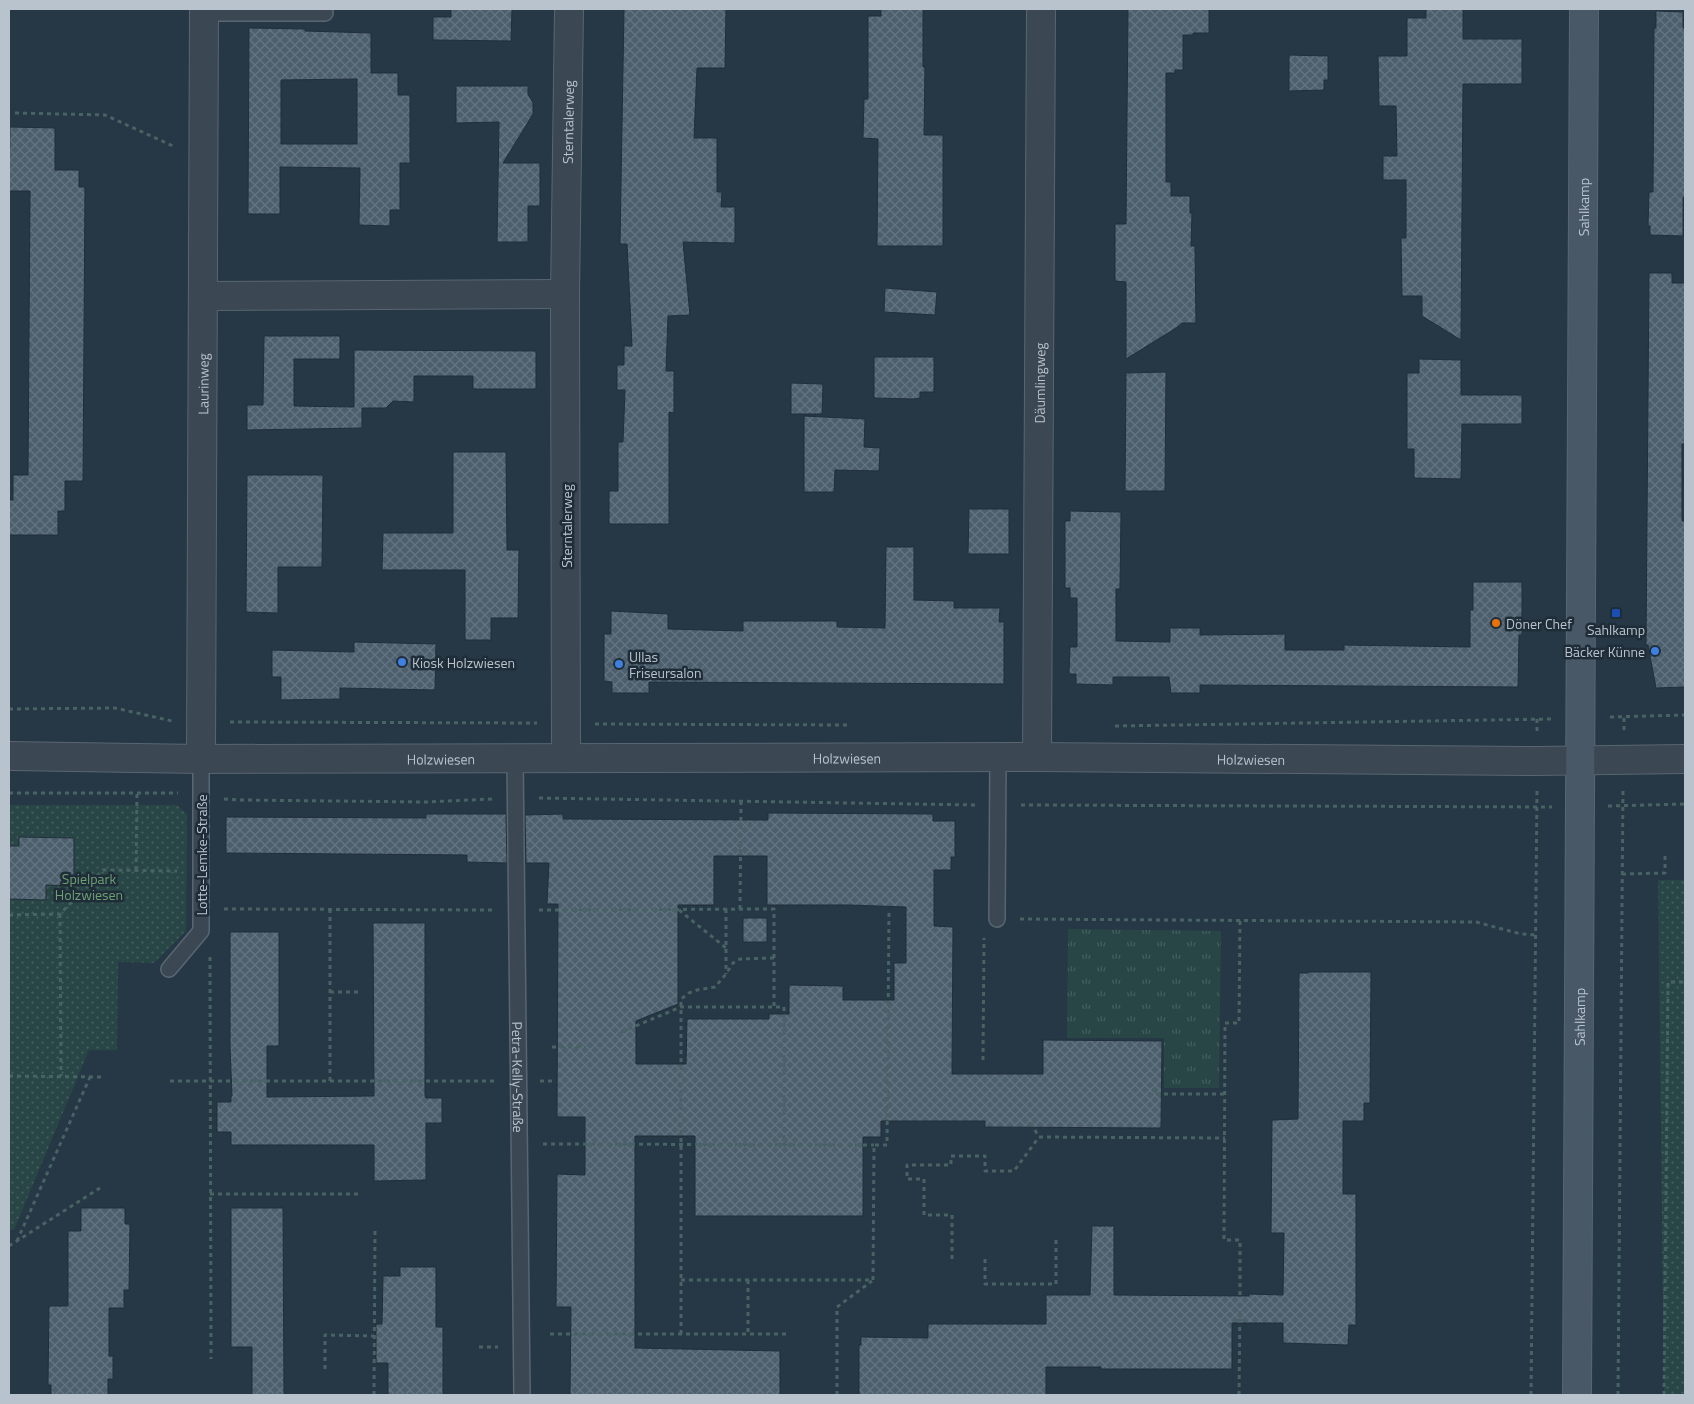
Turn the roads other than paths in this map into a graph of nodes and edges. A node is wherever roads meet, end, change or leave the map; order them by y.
1 (569, 9) edge
2 (1041, 9) edge
3 (1584, 9) edge
4 (204, 11) edge
5 (325, 13) dead end
6 (565, 294) junction
7 (203, 296) junction
8 (9, 756) edge
9 (998, 757) junction
10 (1037, 757) junction
11 (516, 758) junction
12 (566, 758) junction
13 (201, 759) junction
14 (1685, 759) edge
15 (1581, 760) junction
16 (997, 919) road end
17 (169, 969) dead end
18 (522, 1395) edge
19 (1577, 1395) edge

1 - 6 street, Sterntalerweg
2 - 10 street, Däumlingweg
3 - 15 street, Sahlkamp
4 - 5 lane
4 - 7 street, Laurinweg
6 - 7 street
6 - 12 street, Sterntalerweg
7 - 13 street, Laurinweg
8 - 13 street, Holzwiesen
9 - 10 street, Holzwiesen
9 - 12 street, Holzwiesen
9 - 16 lane
10 - 15 street, Holzwiesen
11 - 12 street, Holzwiesen
11 - 13 street, Holzwiesen
11 - 18 lane, Petra-Kelly-Straße
13 - 17 lane, Lotte-Lemke-Straße
14 - 15 street, Holzwiesen
15 - 19 street, Sahlkamp

